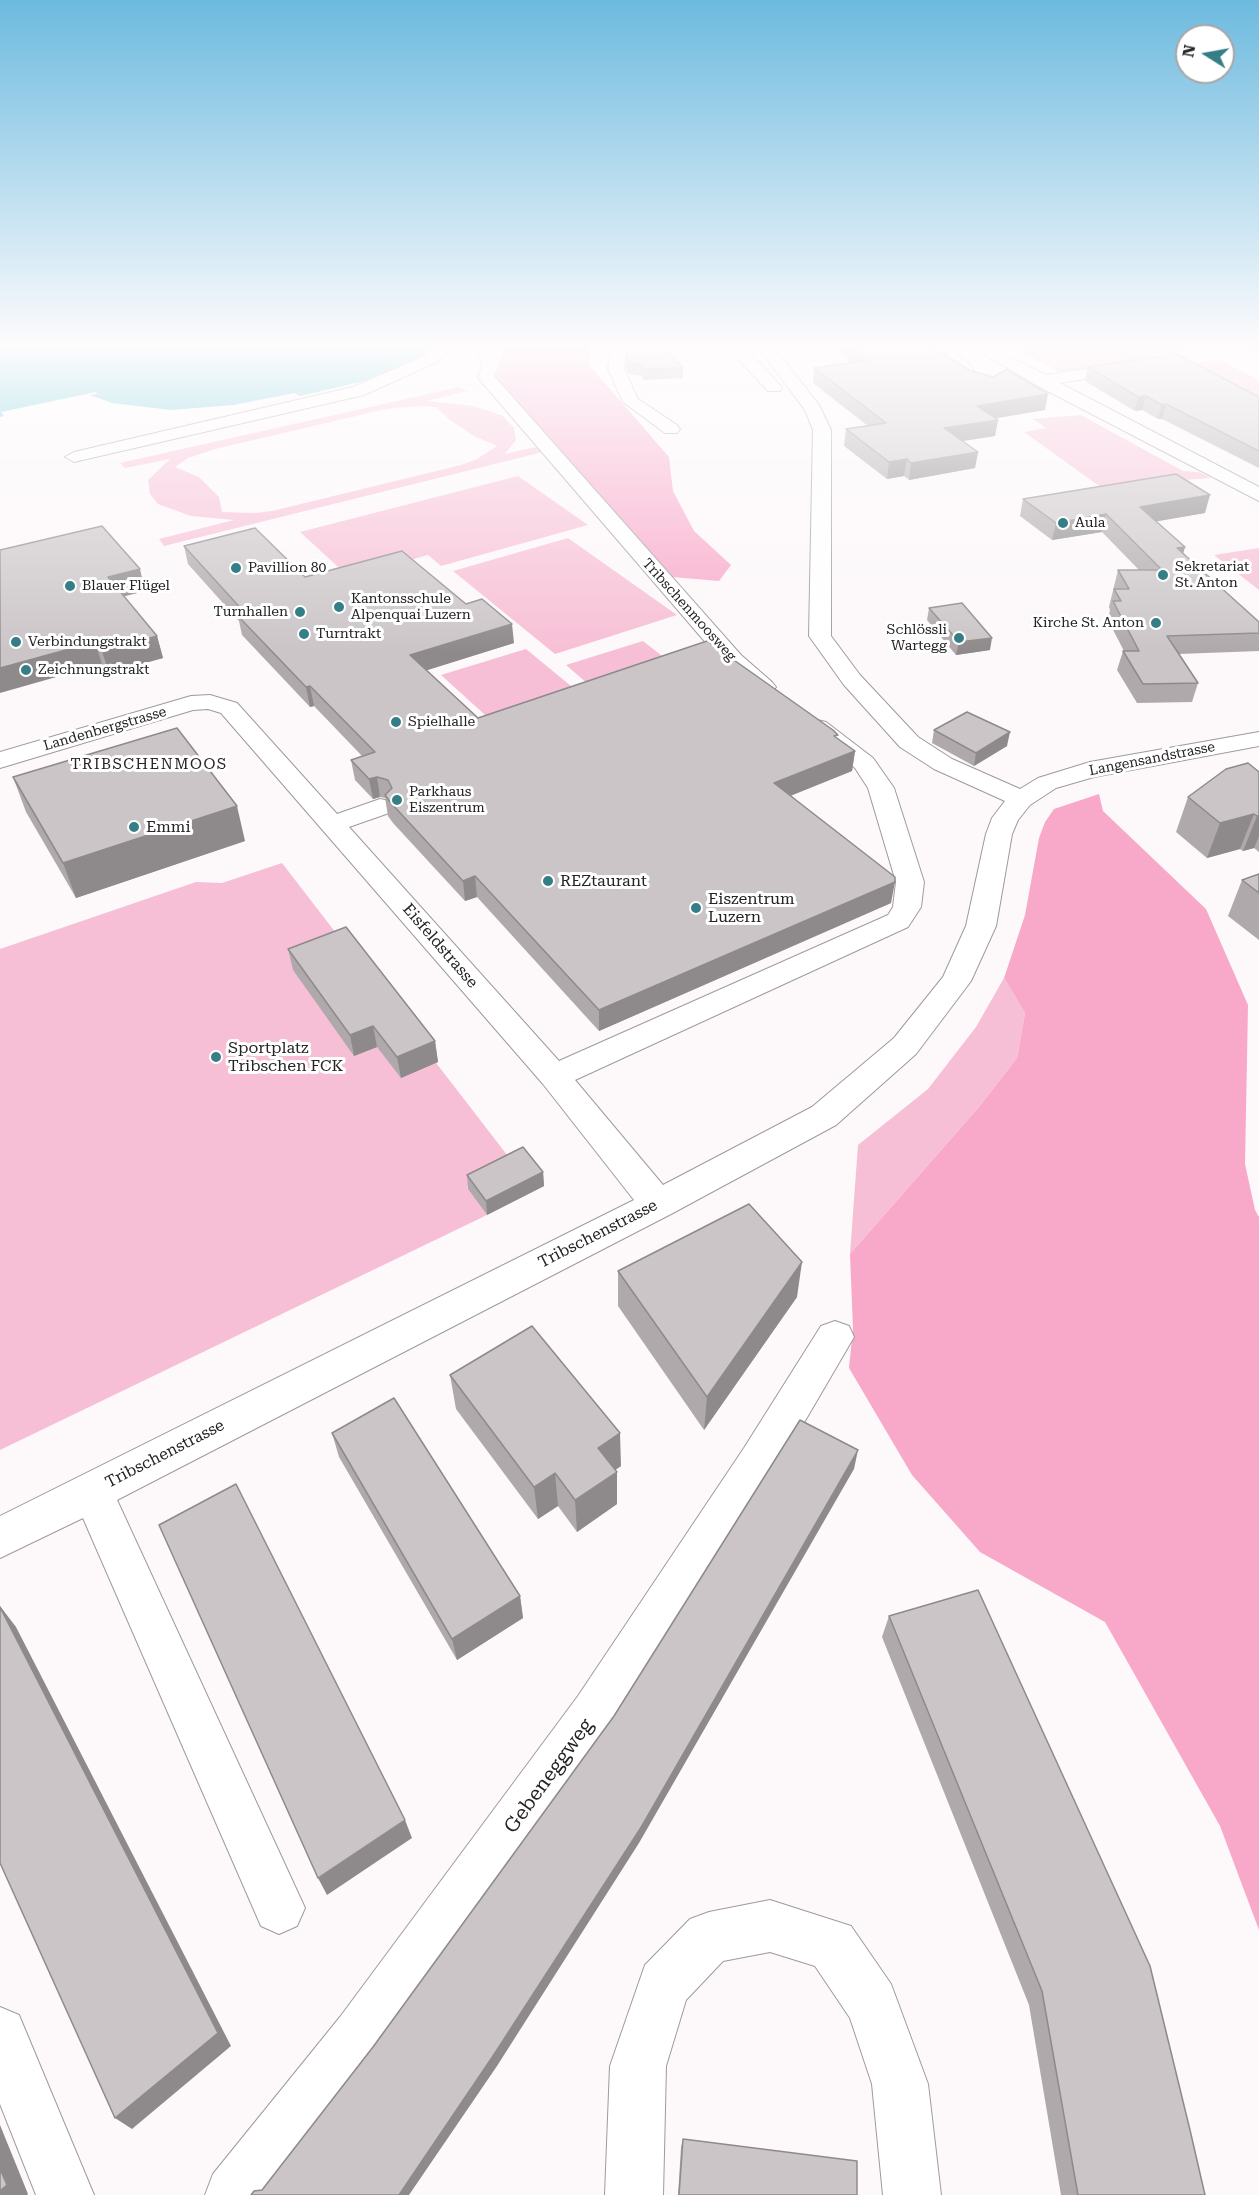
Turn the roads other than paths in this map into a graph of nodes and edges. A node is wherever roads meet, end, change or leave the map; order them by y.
1 (115, 447) edge
2 (547, 447) edge
3 (822, 447) edge
4 (1169, 447) edge
5 (74, 457) dead end
6 (1259, 470) edge
7 (1227, 478) junction
8 (1259, 495) edge
9 (210, 702) joint
10 (1259, 739) edge
11 (1233, 744) junction
12 (0, 760) edge
13 (1259, 762) edge
14 (1047, 783) joint
15 (1021, 799) junction
16 (380, 807) dead end
17 (333, 824) junction
18 (554, 1076) junction
19 (658, 1204) junction
20 (835, 1337) dead end
21 (92, 1491) junction
22 (0, 1538) edge
23 (279, 1908) dead end
24 (0, 2034) edge
25 (64, 2195) edge
26 (234, 2195) edge
27 (634, 2195) edge
28 (912, 2195) edge

1 - 5 street
2 - 18 street, Tribschenmoosweg
3 - 15 street
4 - 7 street
6 - 7 street
7 - 8 street
9 - 12 street, Landenbergstrasse
9 - 17 street, Eisfeldstrasse
10 - 11 street, Langensandstrasse
11 - 13 street
11 - 14 street, Langensandstrasse
14 - 15 street, Tribschenstrasse
15 - 19 street, Tribschenstrasse
16 - 17 street
17 - 18 street, Eisfeldstrasse
18 - 19 street, Eisfeldstrasse
19 - 21 street, Tribschenstrasse
20 - 26 street, Gebeneggweg
21 - 22 street, Tribschenstrasse
21 - 23 street
24 - 25 street
27 - 28 street

